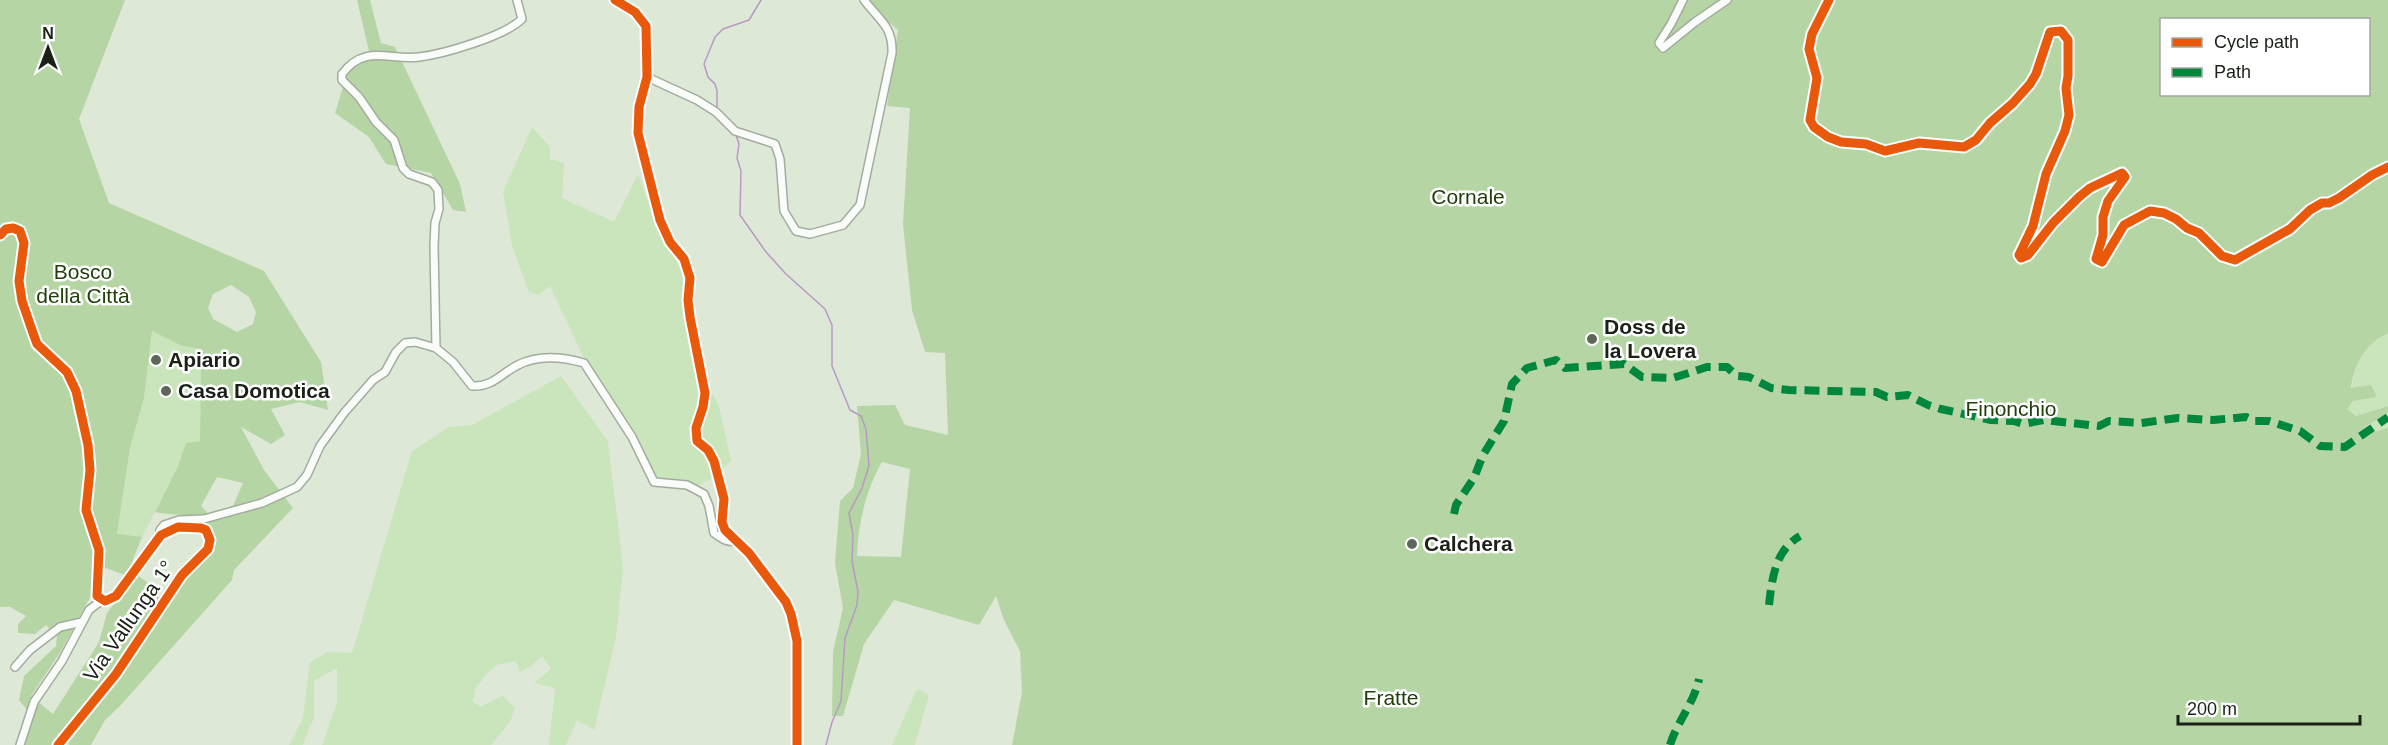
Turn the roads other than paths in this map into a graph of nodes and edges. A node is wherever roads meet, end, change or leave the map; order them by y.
1 (517, 0) edge
2 (615, 0) edge
3 (864, 0) edge
4 (1683, 0) edge
5 (1728, 0) edge
6 (1829, 0) edge
7 (646, 77) junction
8 (2388, 167) edge
9 (0, 236) edge
10 (436, 348) junction
11 (161, 535) junction
12 (738, 541) junction
13 (101, 601) junction
14 (82, 622) junction
15 (15, 667) dead end
16 (20, 745) edge
17 (58, 745) edge
18 (797, 745) edge

1 - 10 street
2 - 7 street
3 - 7 street
4 - 5 street
6 - 8 street
7 - 12 street
9 - 13 street, Via Vallunga 1°
10 - 11 street
10 - 12 street
11 - 13 street, Via Vallunga 1°
11 - 17 street, Via Vallunga 1°
12 - 18 street
13 - 14 street
14 - 15 street
14 - 16 street

